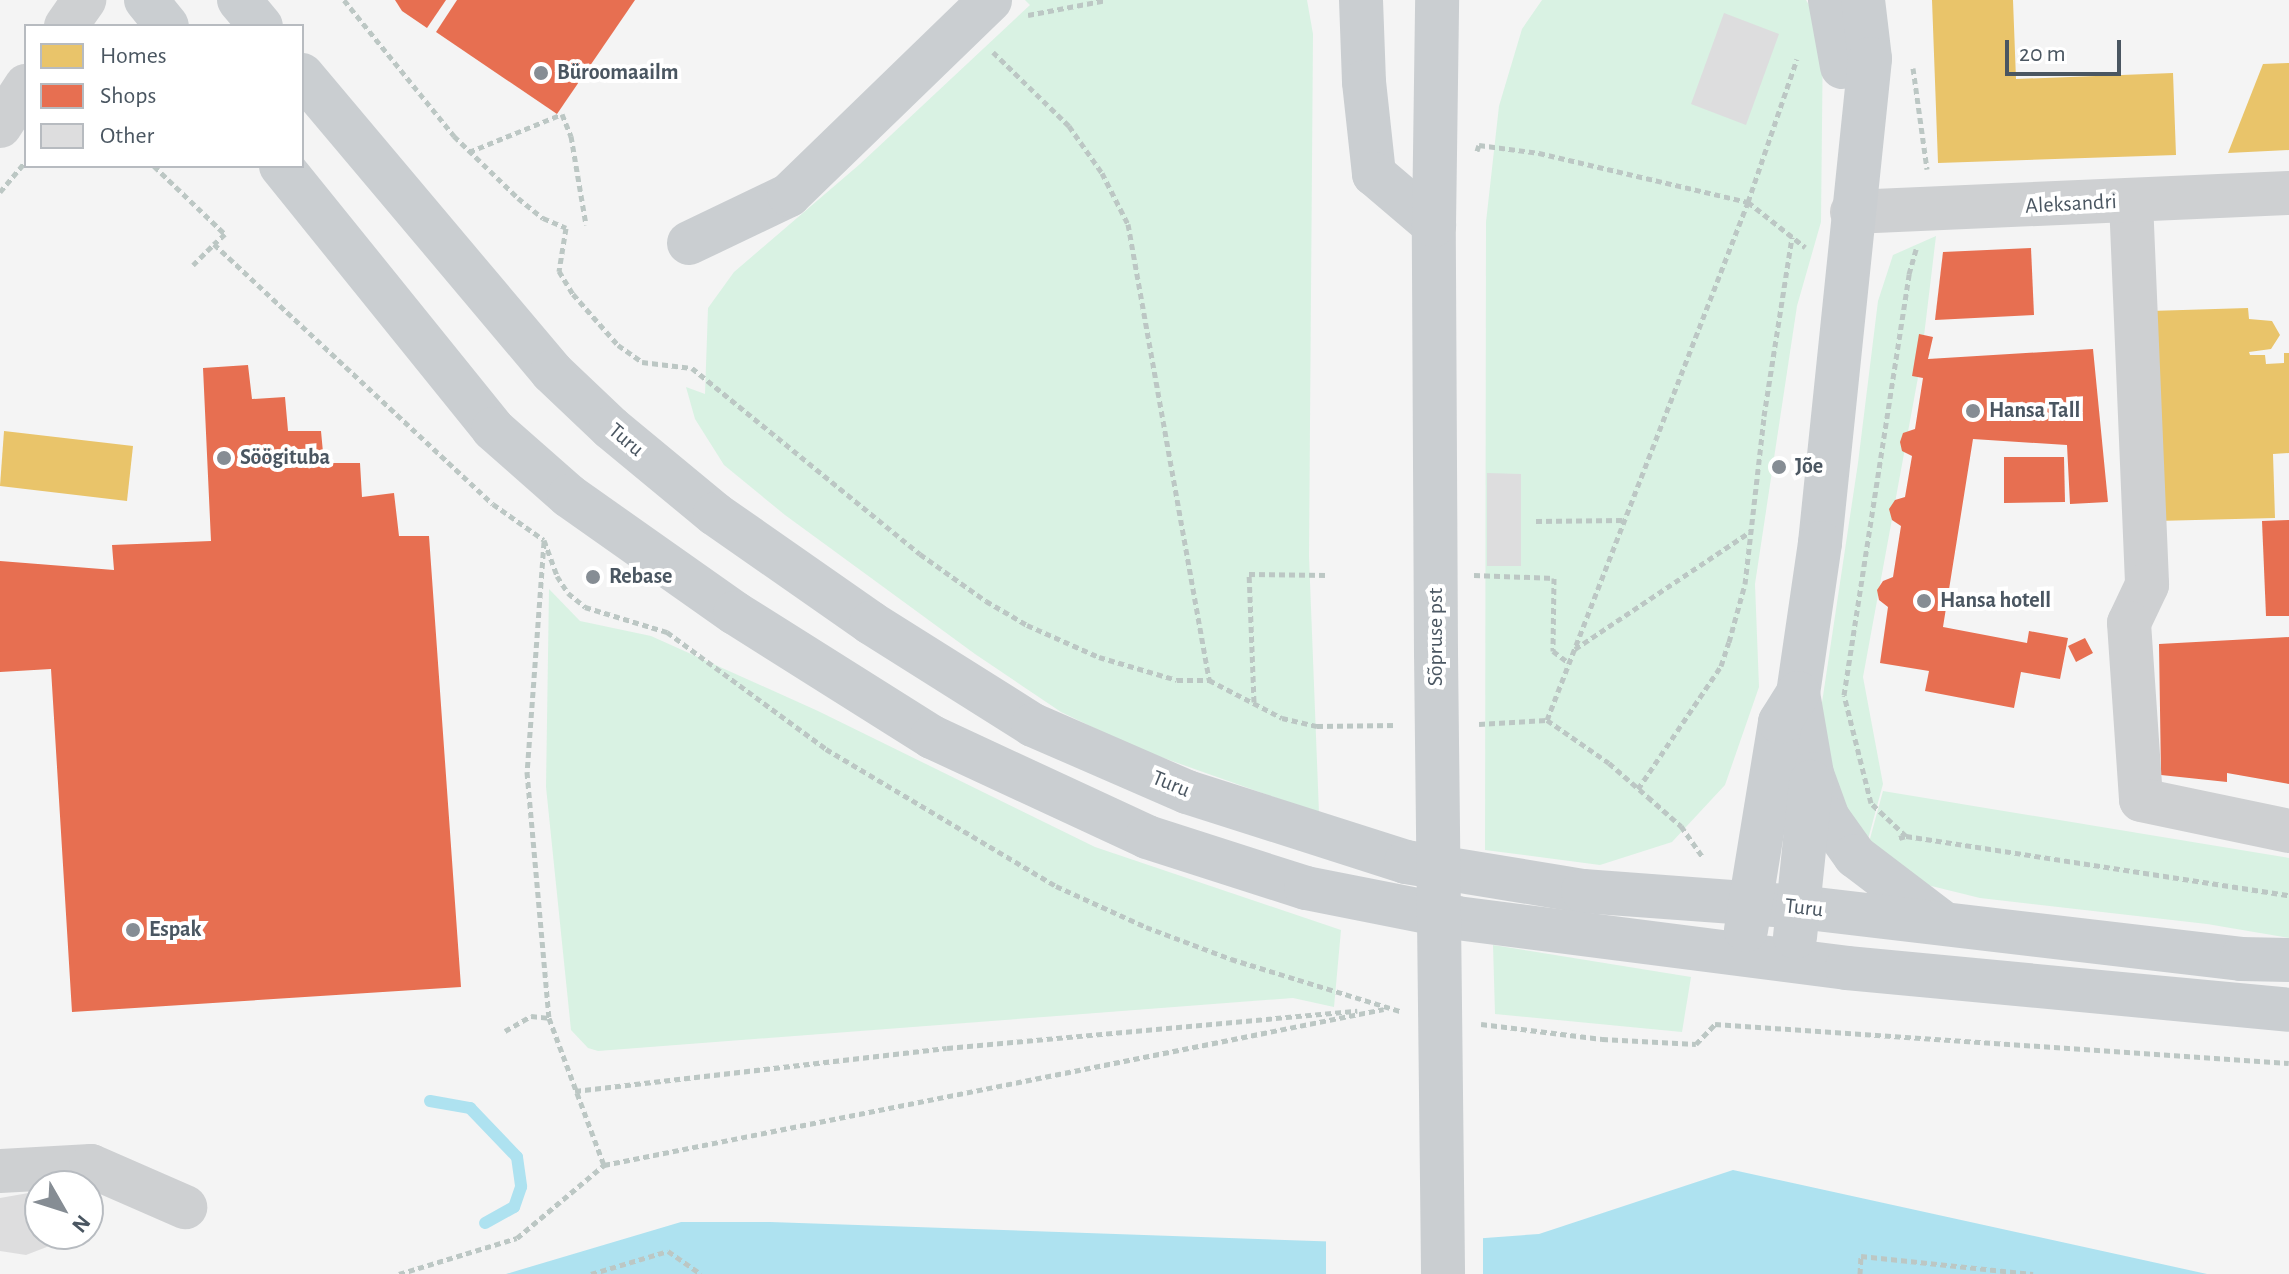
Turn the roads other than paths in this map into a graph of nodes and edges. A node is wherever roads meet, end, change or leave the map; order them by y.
1 (84, 0) edge
2 (146, 0) edge
3 (239, 0) edge
4 (255, 0) edge
5 (1361, 0) edge
6 (1382, 0) edge
7 (1437, 0) edge
8 (1464, 0) edge
9 (1830, 0) edge
10 (1863, 0) edge
11 (1004, 9) edge
12 (67, 24) edge
13 (165, 24) edge
14 (260, 24) edge
15 (261, 24) edge
16 (304, 77) edge
17 (281, 168) edge
18 (1374, 174) junction
19 (2289, 193) edge
20 (2131, 201) junction
21 (1852, 212) junction
22 (1434, 225) junction
23 (689, 243) dead end
24 (1798, 693) junction
25 (1812, 774) junction
26 (2289, 831) edge
27 (1751, 903) junction
28 (1799, 907) junction
29 (1942, 922) junction
30 (1742, 952) junction
31 (1792, 959) junction
32 (2289, 960) edge
33 (2289, 1010) edge
34 (0, 1171) edge
35 (185, 1207) dead end
36 (1443, 1274) edge

1 - 12 street
2 - 13 main road
3 - 14 main road
4 - 15 street
5 - 18 main road
6 - 18 main road
7 - 22 main road, Sõpruse pst
8 - 22 main road
9 - 21 main road
10 - 21 main road
11 - 23 main road
16 - 27 main road, Turu
17 - 30 main road
18 - 22 main road
19 - 20 street, Aleksandri
20 - 21 street, Aleksandri
20 - 26 street
21 - 24 main road
22 - 36 main road, Sõpruse pst, bridge
24 - 25 main road
24 - 27 main road
25 - 28 main road
25 - 29 main road
27 - 28 main road, Turu
27 - 30 main road
28 - 29 main road, Turu
28 - 31 main road
29 - 32 main road, Turu
30 - 31 main road
31 - 33 main road
34 - 35 street

